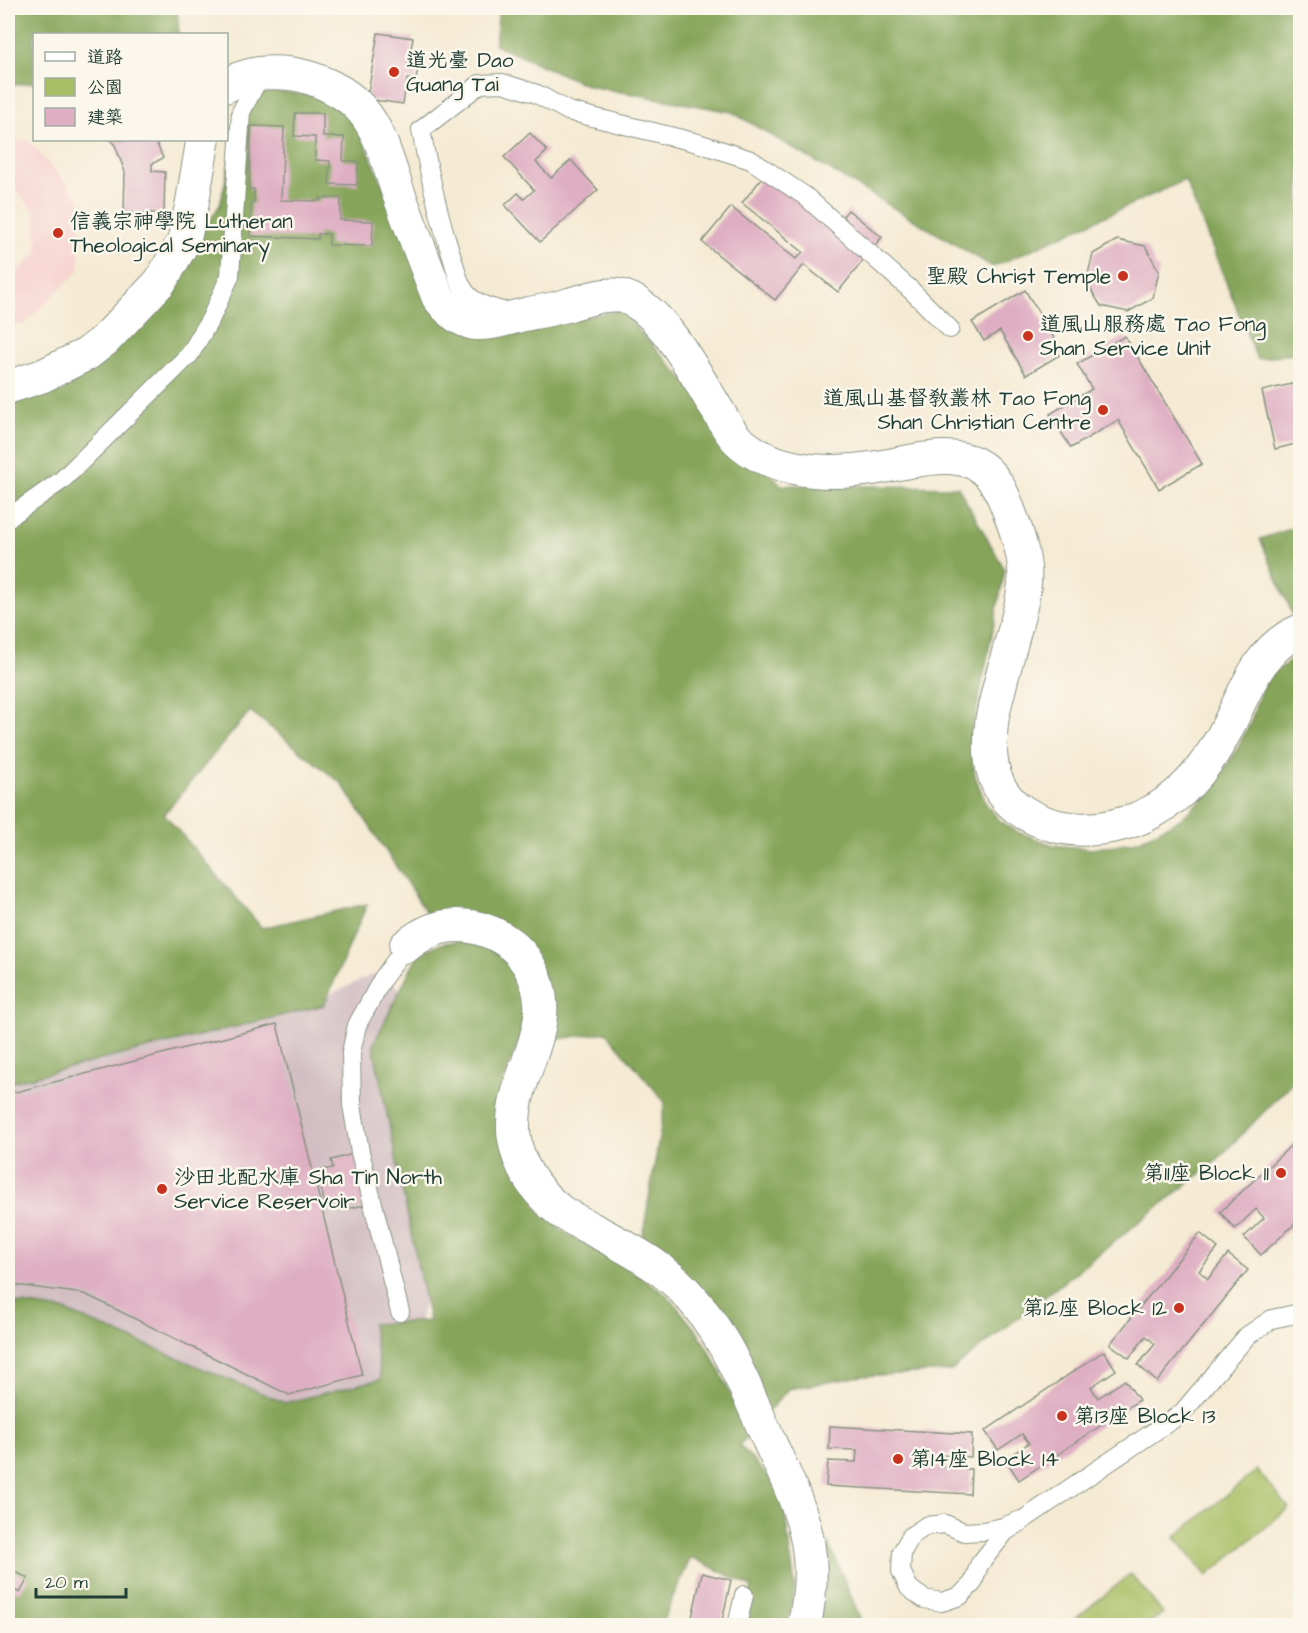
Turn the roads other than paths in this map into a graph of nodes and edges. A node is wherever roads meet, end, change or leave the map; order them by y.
1 (262, 72) junction
2 (228, 85) edge
3 (202, 141) edge
4 (526, 314) junction
5 (950, 328) dead end
6 (8, 387) edge
7 (8, 518) edge
8 (1300, 631) edge
9 (406, 946) joint
10 (400, 1312) dead end
11 (1300, 1312) edge
12 (1022, 1520) junction
13 (744, 1595) dead end
14 (737, 1626) edge
15 (804, 1626) edge

1 - 2 street
1 - 4 street
1 - 7 lane
3 - 6 street
4 - 5 lane
4 - 8 street
9 - 10 lane
9 - 15 street
11 - 12 lane
12 - 12 lane
13 - 14 lane

